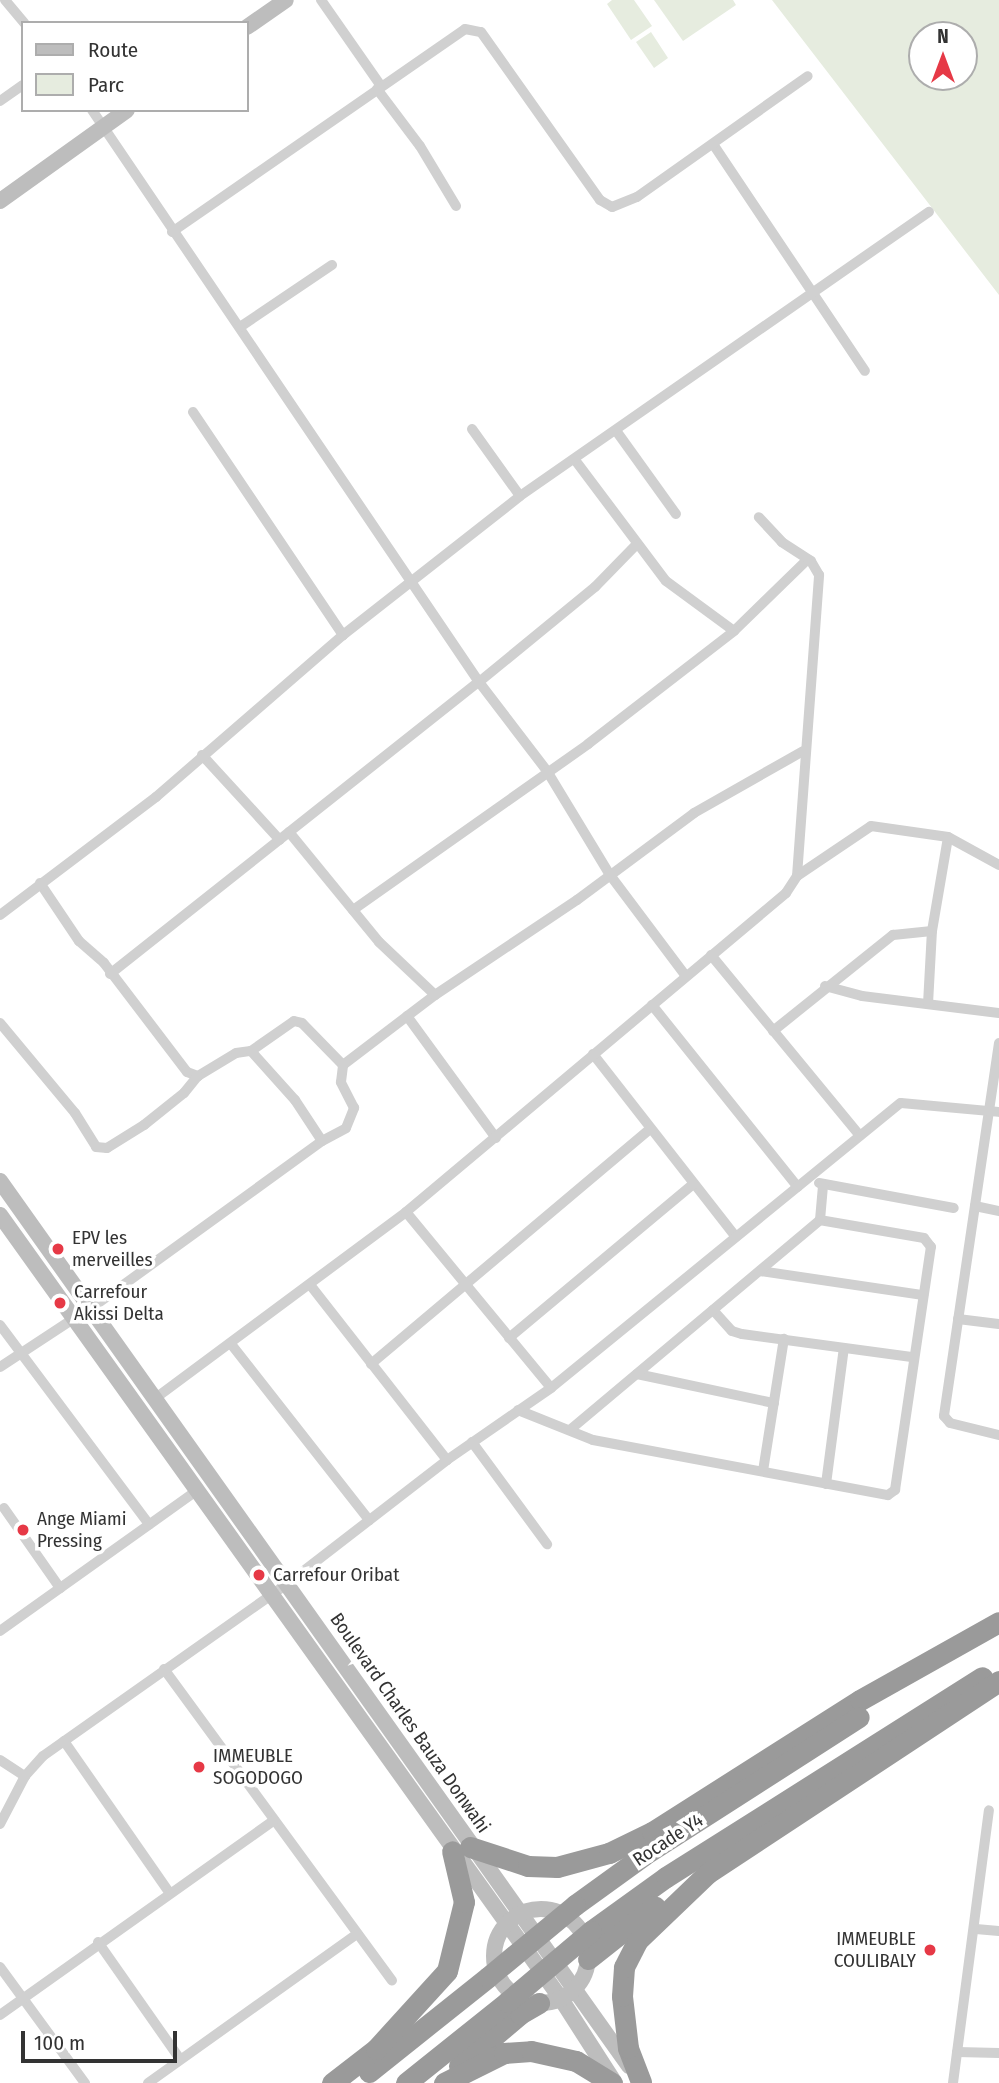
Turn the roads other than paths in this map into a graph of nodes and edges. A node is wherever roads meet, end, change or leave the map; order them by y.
1 (5, 0) edge
2 (286, 0) edge
3 (321, 0) edge
4 (22, 21) edge
5 (248, 26) edge
6 (808, 76) dead end
7 (21, 86) edge
8 (379, 87) junction
9 (0, 101) edge
10 (94, 112) edge
11 (124, 112) edge
12 (104, 126) junction
13 (713, 145) junction
14 (0, 201) edge
15 (456, 206) dead end
16 (929, 212) dead end
17 (172, 232) junction
18 (332, 265) dead end
19 (815, 295) junction
20 (240, 327) junction
21 (865, 371) dead end
22 (193, 412) dead end
23 (472, 429) dead end
24 (617, 432) junction
25 (575, 460) junction
26 (520, 496) junction
27 (676, 514) dead end
28 (759, 517) dead end
29 (637, 544) junction
30 (808, 559) junction
31 (413, 584) junction
32 (734, 631) junction
33 (343, 635) junction
34 (479, 682) junction
35 (803, 751) junction
36 (202, 755) junction
37 (547, 771) junction
38 (284, 836) junction
39 (948, 837) junction
40 (999, 866) edge
41 (610, 875) junction
42 (797, 876) junction
43 (40, 883) junction
44 (353, 910) junction
45 (0, 915) edge
46 (932, 931) junction
47 (711, 955) junction
48 (110, 974) junction
49 (685, 975) junction
50 (825, 986) junction
51 (435, 995) junction
52 (928, 1004) junction
53 (652, 1005) junction
54 (999, 1013) edge
55 (407, 1016) junction
56 (0, 1023) edge
57 (772, 1031) junction
58 (999, 1043) edge
59 (251, 1051) junction
60 (593, 1055) junction
61 (343, 1065) junction
62 (198, 1076) junction
63 (995, 1111) edge
64 (649, 1130) junction
65 (860, 1136) junction
66 (496, 1138) junction
67 (322, 1141) junction
68 (0, 1181) edge
69 (693, 1184) junction
70 (802, 1184) junction
71 (823, 1184) junction
72 (975, 1206) junction
73 (954, 1208) dead end
74 (999, 1211) edge
75 (406, 1212) junction
76 (0, 1215) edge
77 (820, 1220) junction
78 (736, 1237) junction
79 (760, 1271) junction
80 (463, 1284) junction
81 (311, 1286) junction
82 (923, 1295) junction
83 (90, 1309) junction
84 (713, 1310) junction
85 (958, 1319) junction
86 (73, 1320) junction
87 (999, 1324) edge
88 (0, 1325) edge
89 (509, 1338) junction
90 (784, 1339) junction
91 (231, 1344) junction
92 (844, 1348) junction
93 (21, 1353) junction
94 (913, 1357) junction
95 (371, 1364) junction
96 (0, 1367) edge
97 (637, 1374) junction
98 (551, 1388) junction
99 (153, 1401) junction
100 (774, 1403) junction
101 (518, 1410) junction
102 (571, 1429) junction
103 (999, 1435) edge
104 (472, 1442) junction
105 (447, 1460) junction
106 (762, 1472) junction
107 (826, 1483) junction
108 (196, 1491) junction
109 (4, 1508) dead end
110 (369, 1520) junction
111 (149, 1524) junction
112 (547, 1544) dead end
113 (288, 1583) junction
114 (60, 1588) junction
115 (271, 1594) junction
116 (999, 1623) edge
117 (0, 1631) edge
118 (999, 1667) edge
119 (164, 1668) junction
120 (999, 1681) edge
121 (64, 1741) junction
122 (0, 1760) edge
123 (25, 1776) junction
124 (989, 1810) dead end
125 (274, 1819) junction
126 (0, 1824) edge
127 (652, 1832) junction
128 (461, 1849) junction
129 (708, 1873) junction
130 (169, 1892) junction
131 (565, 1908) junction
132 (511, 1920) junction
133 (976, 1929) junction
134 (999, 1931) edge
135 (357, 1934) junction
136 (98, 1942) junction
137 (588, 1959) junction
138 (0, 1967) edge
139 (491, 1969) junction
140 (392, 1980) dead end
141 (567, 1995) junction
142 (23, 1998) junction
143 (540, 2003) junction
144 (0, 2015) edge
145 (376, 2049) junction
146 (957, 2052) junction
147 (999, 2053) edge
148 (180, 2059) junction
149 (85, 2083) edge
150 (148, 2083) edge
151 (332, 2083) edge
152 (356, 2083) edge
153 (405, 2083) edge
154 (439, 2083) edge
155 (444, 2083) edge
156 (614, 2083) edge
157 (641, 2083) edge
158 (953, 2083) edge

1 - 4 street
2 - 5 main road
3 - 8 street
6 - 13 street
7 - 9 street
8 - 13 street
8 - 15 street
8 - 17 street
10 - 12 street
11 - 12 main road
12 - 14 main road
12 - 17 street
13 - 19 street
16 - 19 street
17 - 20 street
18 - 20 street
19 - 21 street
19 - 24 street
20 - 31 street
22 - 33 street
23 - 26 street
24 - 25 street
24 - 27 street
25 - 26 street
25 - 29 street
26 - 31 street
28 - 30 street
29 - 32 street
29 - 34 street
30 - 32 street
30 - 35 street
31 - 33 street
31 - 34 street
32 - 37 street
33 - 36 street
34 - 37 street
34 - 38 street
35 - 41 street
35 - 42 street
36 - 38 street
36 - 43 street
37 - 41 street
37 - 44 street
38 - 44 street
38 - 48 street
39 - 40 street
39 - 42 street
39 - 46 street
41 - 49 street
41 - 51 street
42 - 47 street
43 - 45 street
43 - 48 street
44 - 51 street
46 - 50 street
46 - 52 street
47 - 49 street
47 - 57 street
48 - 62 street
49 - 53 street
50 - 52 street
50 - 57 street
51 - 55 street
52 - 54 street
53 - 60 street
53 - 70 street
55 - 61 street
55 - 66 street
56 - 62 street
57 - 65 street
58 - 63 street
59 - 61 street
59 - 62 street
59 - 67 street
60 - 64 street
60 - 66 street
61 - 67 street
63 - 65 street
63 - 72 street
64 - 69 street
64 - 80 street
65 - 70 street
66 - 75 street
67 - 83 street
68 - 83 main road, Boulevard Charles Bauza Donwahi
69 - 78 street
69 - 89 street
70 - 71 street
70 - 78 street
71 - 73 street
71 - 77 street
72 - 74 street
72 - 85 street
75 - 80 street
75 - 81 street
76 - 86 main road, Boulevard Charles Bauza Donwahi
77 - 79 street
77 - 82 street
78 - 98 street
79 - 82 street
79 - 84 street
80 - 89 street
80 - 95 street
81 - 91 street
81 - 95 street
82 - 94 street
83 - 99 main road, Boulevard Charles Bauza Donwahi
84 - 90 street
84 - 97 street
85 - 87 street
85 - 103 street
86 - 93 street
86 - 108 main road, Boulevard Charles Bauza Donwahi
88 - 93 street
89 - 98 street
90 - 92 street
90 - 100 street
91 - 99 street
91 - 110 street
92 - 94 street
92 - 107 street
93 - 96 street
93 - 111 street
94 - 107 street
95 - 105 street
97 - 100 street
97 - 102 street
98 - 101 street
99 - 113 main road, Boulevard Charles Bauza Donwahi
100 - 106 street
101 - 102 street
101 - 104 street
102 - 106 street
104 - 105 street
104 - 112 street
105 - 110 street
106 - 107 street
108 - 111 street
108 - 115 main road, Boulevard Charles Bauza Donwahi
109 - 114 street
110 - 113 street
111 - 114 street
113 - 115 street
113 - 128 main road, Boulevard Charles Bauza Donwahi
114 - 117 street
115 - 119 street
115 - 128 main road, Boulevard Charles Bauza Donwahi
116 - 127 highway
116 - 131 highway, Rocade Y4
118 - 153 highway, Rocade Y4, bridge
119 - 121 street
119 - 125 street
120 - 129 highway
121 - 123 street
121 - 130 street
122 - 123 street
123 - 126 street
124 - 133 street
125 - 130 street
125 - 135 street
127 - 128 highway
127 - 131 highway
128 - 132 main road, Boulevard Charles Bauza Donwahi
128 - 145 highway
129 - 137 highway
129 - 157 highway
130 - 136 street
131 - 132 main road
131 - 137 main road
131 - 139 highway, Rocade Y4, bridge
132 - 139 main road
132 - 141 main road, Boulevard Charles Bauza Donwahi
133 - 134 street
133 - 146 street
135 - 140 street
135 - 148 street
136 - 142 street
136 - 148 street
137 - 141 main road
138 - 142 street
139 - 143 main road
139 - 145 highway
139 - 152 highway, Rocade Y4
141 - 143 main road
141 - 156 main road, Boulevard Charles Bauza Donwahi
141 - 157 main road, Boulevard Charles Bauza Donwahi
142 - 144 street
142 - 149 street
143 - 154 highway
145 - 151 highway
146 - 147 street
146 - 158 street
148 - 150 street
155 - 156 highway

